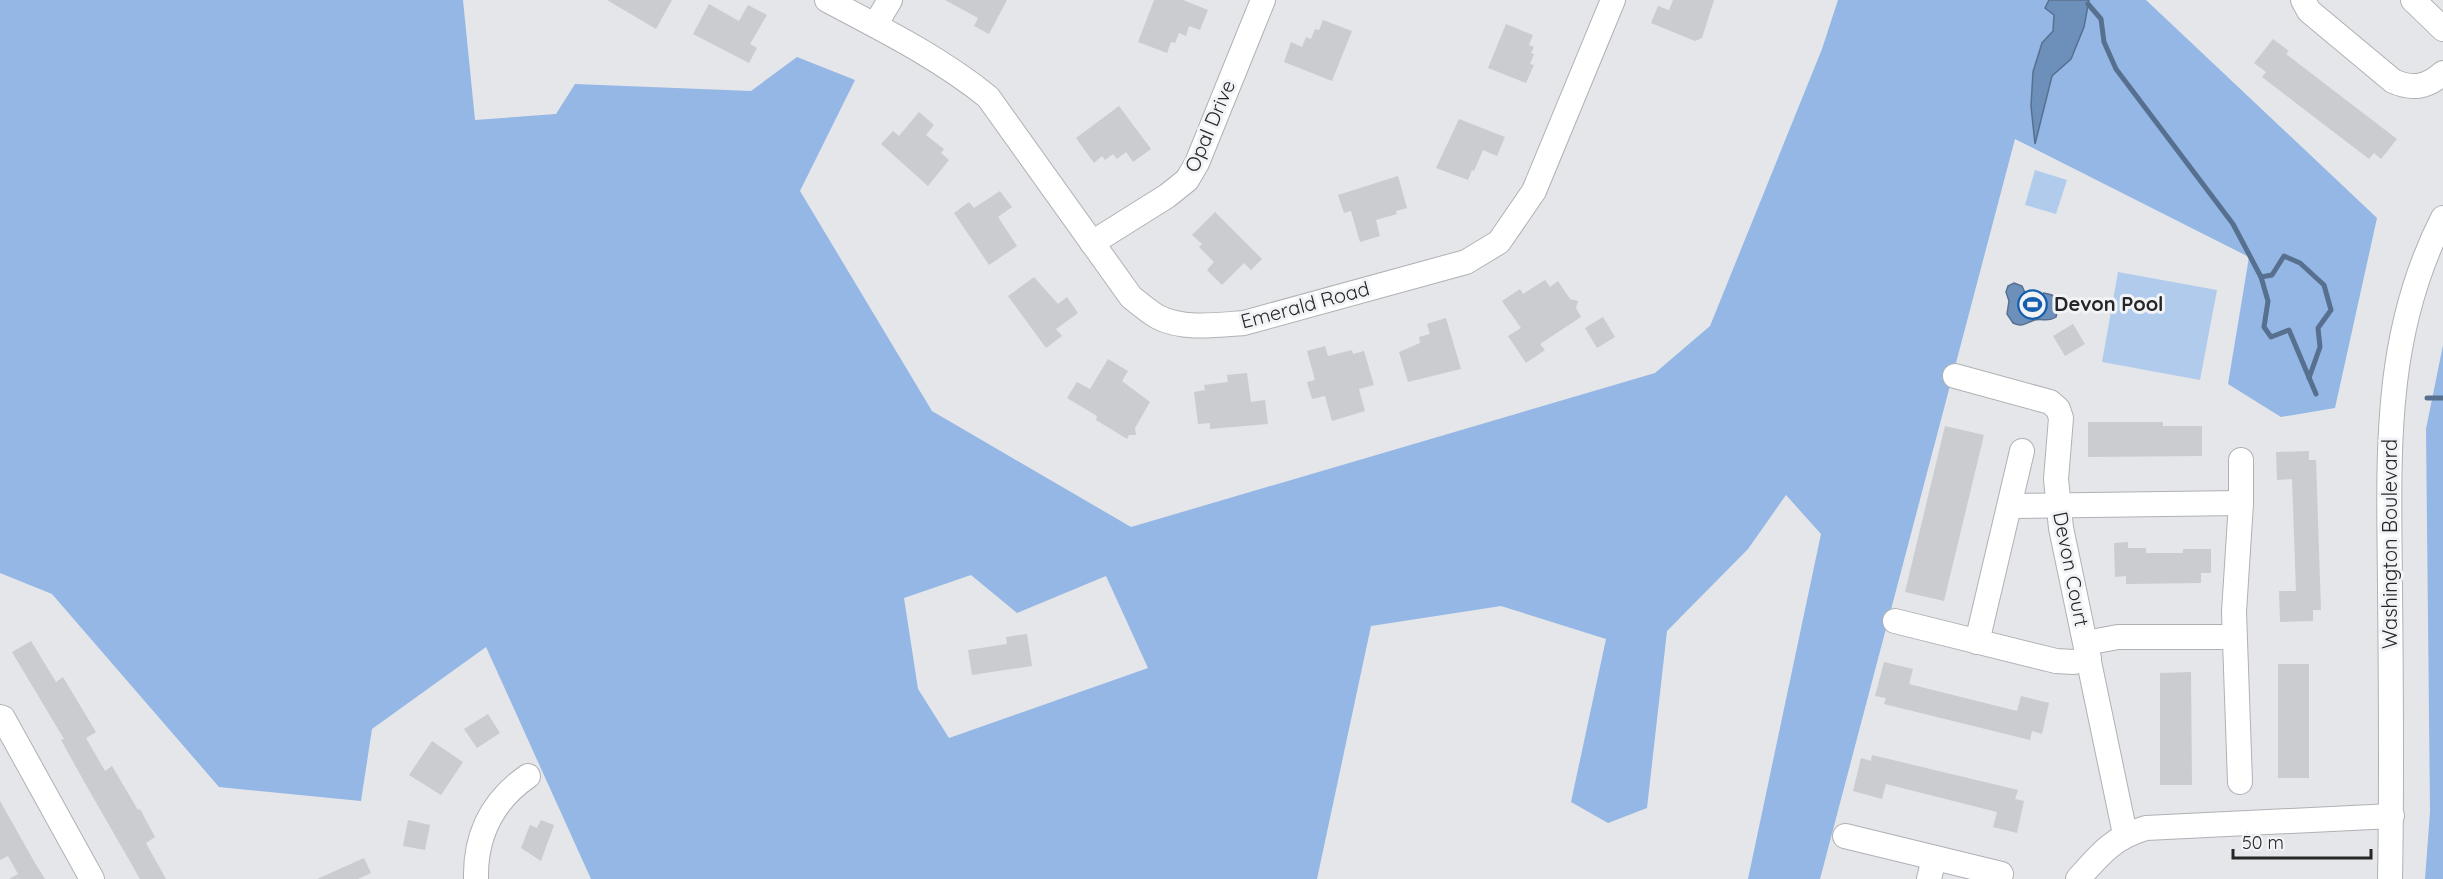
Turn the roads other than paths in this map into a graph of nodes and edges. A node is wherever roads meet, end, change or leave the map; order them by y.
1 (827, 0) edge
2 (890, 0) edge
3 (1263, 0) edge
4 (1613, 0) edge
5 (2302, 0) edge
6 (2413, 0) edge
7 (875, 25) junction
8 (2443, 29) edge
9 (2443, 73) edge
10 (2443, 218) edge
11 (1092, 243) junction
12 (1955, 376) dead end
13 (2022, 451) dead end
14 (2241, 460) dead end
15 (2241, 503) junction
16 (2010, 506) junction
17 (2058, 506) junction
18 (1895, 621) dead end
19 (2234, 637) junction
20 (1977, 642) junction
21 (2087, 651) junction
22 (0, 717) edge
23 (528, 776) dead end
24 (2240, 782) dead end
25 (2392, 816) junction
26 (2125, 834) junction
27 (1845, 836) dead end
28 (1931, 868) edge
29 (2001, 874) dead end
30 (92, 879) edge
31 (476, 879) edge
32 (2078, 879) edge
33 (2390, 879) edge

1 - 7 street, Emerald Road
2 - 7 street
3 - 11 street, Opal Drive
4 - 11 street, Emerald Road
5 - 9 street
6 - 8 street
7 - 11 street, Emerald Road
10 - 25 street, Washington Boulevard
12 - 17 street, Devon Court
13 - 16 street
14 - 15 street
15 - 17 street
15 - 19 street
16 - 17 street
16 - 20 street
17 - 21 street, Devon Court
18 - 20 street
19 - 21 street
19 - 24 street
20 - 21 street
21 - 26 street, Devon Court
22 - 30 street
23 - 31 street
25 - 26 street
25 - 33 street, Washington Boulevard
26 - 32 street
27 - 28 street
28 - 29 street

